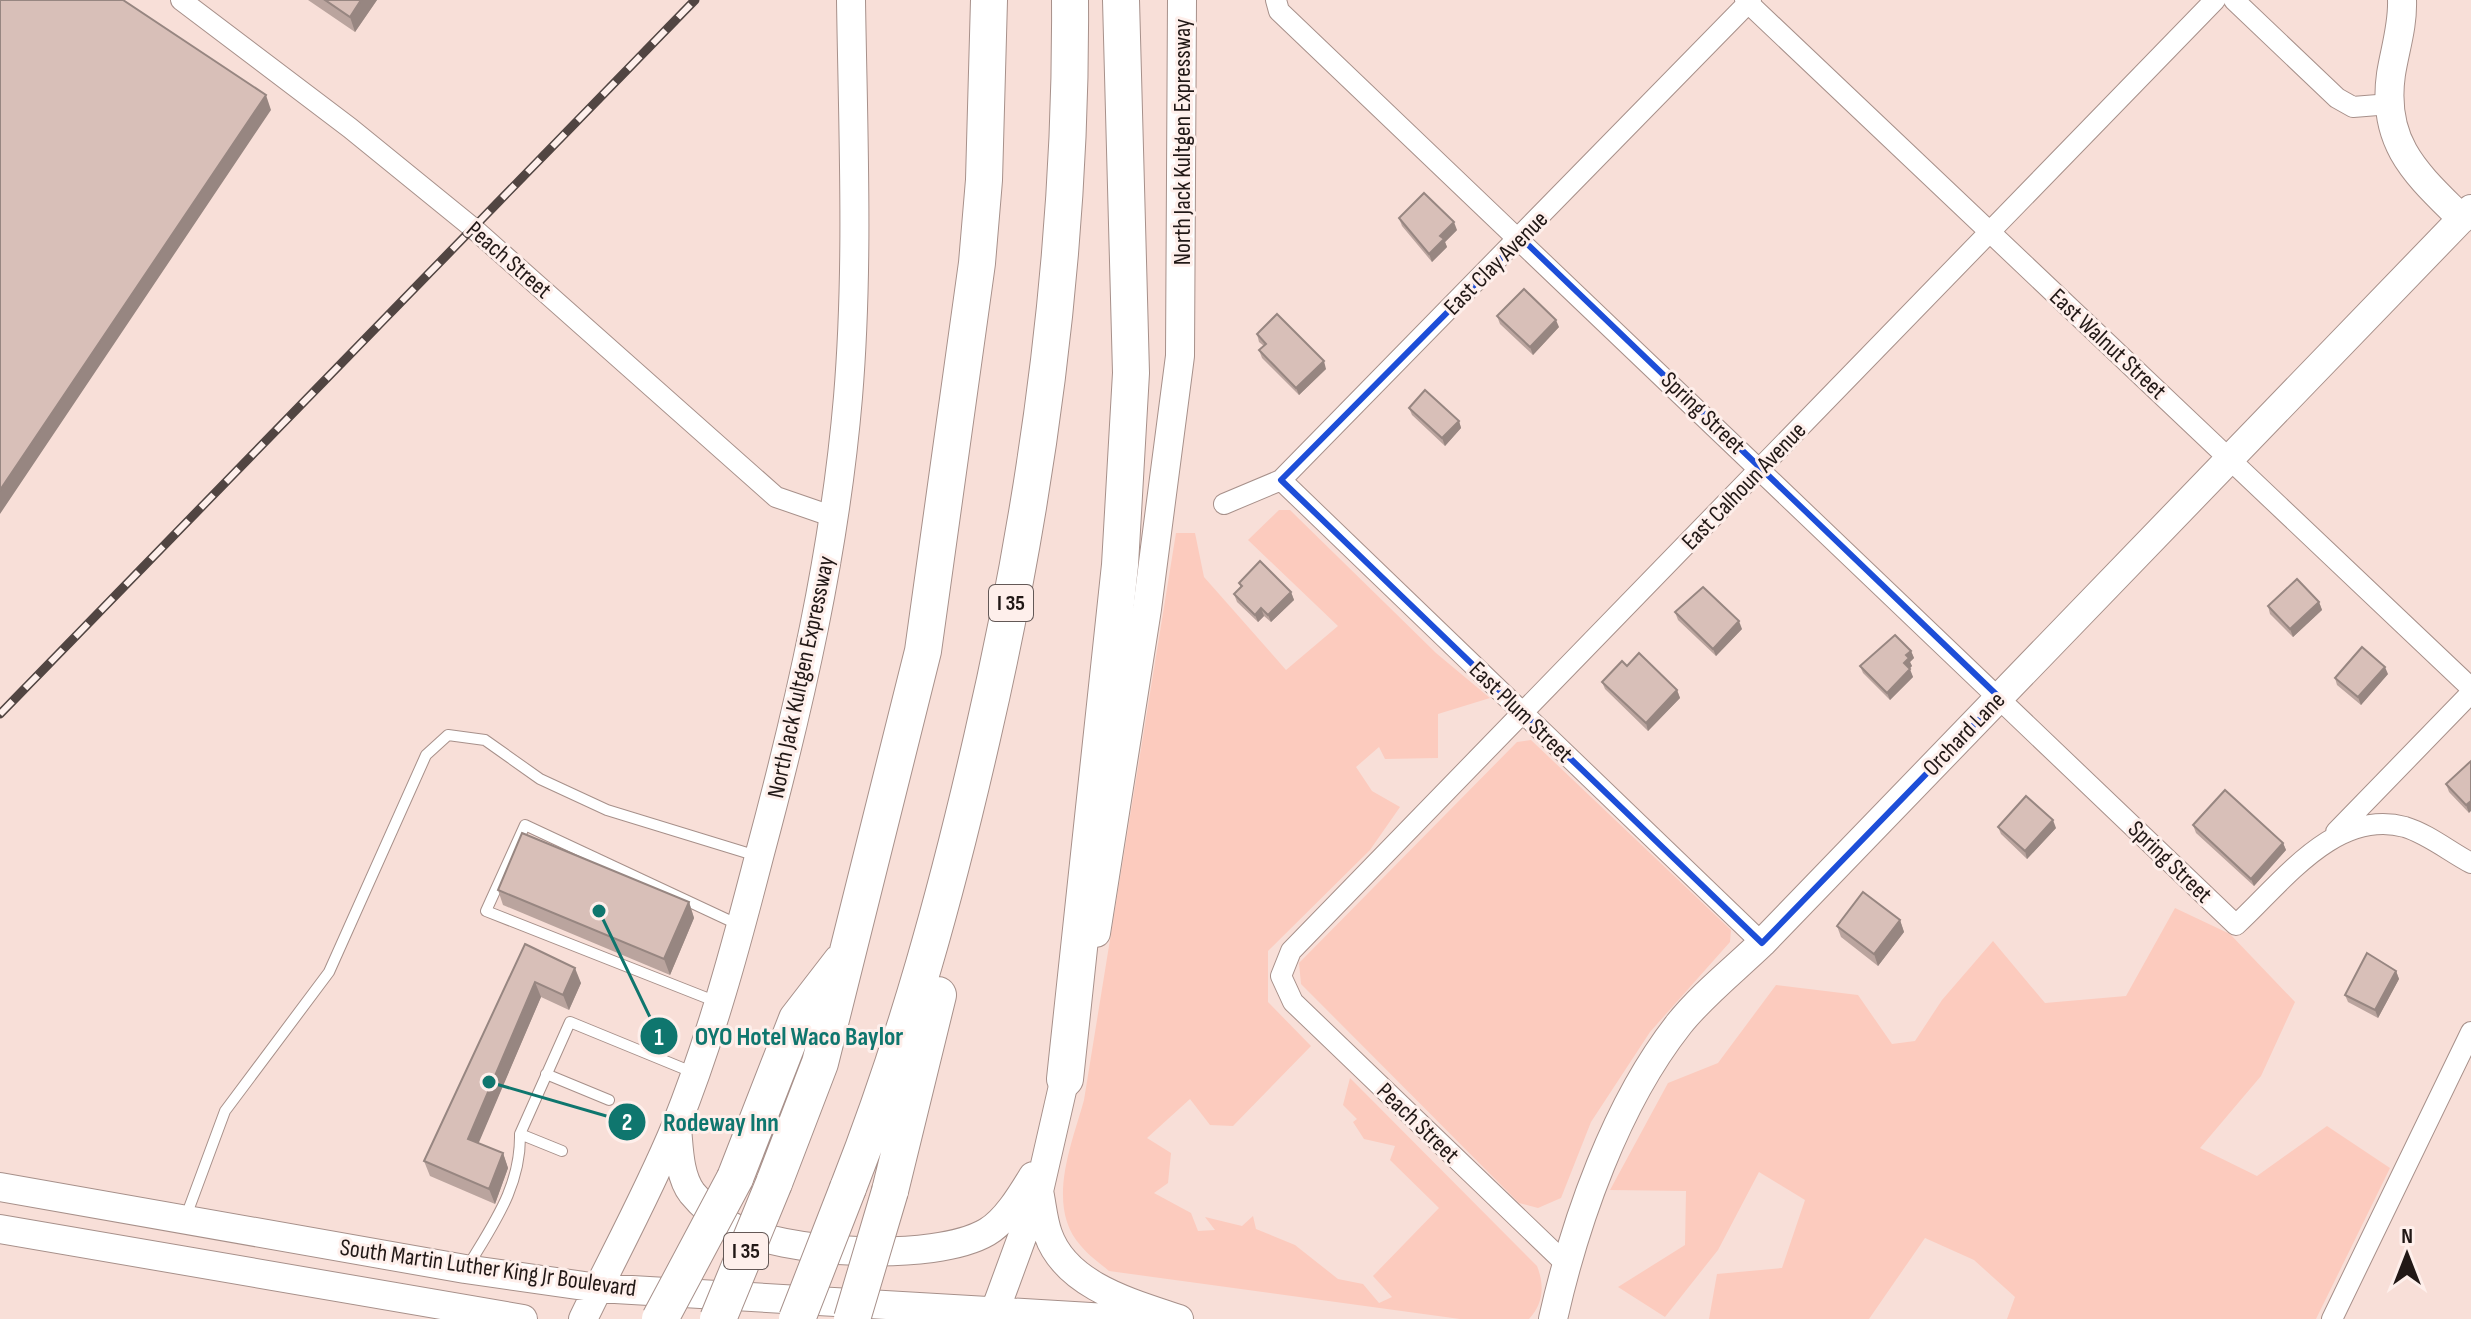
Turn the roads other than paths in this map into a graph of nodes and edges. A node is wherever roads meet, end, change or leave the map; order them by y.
1 (181, 0) edge
2 (989, 0) edge
3 (1070, 0) edge
4 (1121, 0) edge
5 (1182, 0) edge
6 (1276, 0) edge
7 (2215, 0) edge
8 (2234, 0) edge
9 (2402, 0) edge
10 (1748, 1) edge
11 (851, 4) edge
12 (2390, 104) junction
13 (2468, 219) edge
14 (1990, 232) junction
15 (1521, 238) junction
16 (2229, 459) junction
17 (1761, 469) junction
18 (1281, 480) junction
19 (1224, 504) dead end
20 (834, 517) junction
21 (1003, 647) junction
22 (2471, 691) edge
23 (2000, 698) junction
24 (1521, 711) junction
25 (2331, 838) junction
26 (759, 857) junction
27 (2471, 863) edge
28 (741, 926) junction
29 (1762, 943) junction
30 (850, 950) junction
31 (1281, 976) joint
32 (718, 1003) junction
33 (2471, 1032) edge
34 (694, 1073) junction
35 (546, 1074) junction
36 (1065, 1079) junction
37 (609, 1100) dead end
38 (1057, 1118) junction
39 (677, 1123) junction
40 (520, 1134) junction
41 (562, 1151) dead end
42 (0, 1187) edge
43 (1039, 1191) junction
44 (185, 1220) junction
45 (0, 1229) edge
46 (1565, 1263) junction
47 (465, 1269) junction
48 (598, 1288) junction
49 (435, 1304) junction
50 (994, 1316) edge
51 (466, 1319) edge
52 (523, 1319) edge
53 (583, 1319) edge
54 (660, 1319) edge
55 (718, 1319) edge
56 (797, 1319) edge
57 (852, 1319) edge
58 (1124, 1319) edge
59 (1179, 1319) edge
60 (1553, 1319) edge
61 (2332, 1319) edge

1 - 20 street, Peach Street
2 - 30 highway, I 35
3 - 21 highway, I 35
4 - 36 highway
5 - 36 main road, North Jack Kultgen Expressway
6 - 15 street, Spring Street
7 - 14 street, East Calhoun Avenue
8 - 12 street
9 - 12 main road
10 - 14 street, East Walnut Street
10 - 15 street, East Clay Avenue
11 - 20 main road, North Jack Kultgen Expressway
12 - 13 main road
13 - 16 main road, Orchard Lane
14 - 16 street, East Walnut Street
14 - 17 street, East Calhoun Avenue
15 - 17 street, Spring Street
15 - 18 street, East Clay Avenue
16 - 22 street, East Walnut Street
16 - 23 main road, Orchard Lane
17 - 23 street, Spring Street
17 - 24 street, East Calhoun Avenue
18 - 19 street, East Clay Avenue
18 - 24 street, East Plum Street
20 - 26 main road, North Jack Kultgen Expressway
21 - 56 highway, I 35, bridge
21 - 57 highway, bridge
22 - 25 street
23 - 25 street, Spring Street
23 - 29 main road, Orchard Lane
24 - 29 street, East Plum Street
24 - 31 street, East Calhoun Avenue
25 - 27 street
26 - 28 main road, North Jack Kultgen Expressway
26 - 44 lane
28 - 32 main road, North Jack Kultgen Expressway
28 - 32 lane
29 - 46 main road, Orchard Lane
30 - 54 highway, bridge
30 - 55 highway, I 35, bridge
31 - 46 street, Peach Street
32 - 34 main road, North Jack Kultgen Expressway
33 - 61 street
34 - 35 lane
34 - 39 main road, North Jack Kultgen Expressway
35 - 37 lane
35 - 40 lane
36 - 38 main road, North Jack Kultgen Expressway
38 - 39 main road
38 - 43 main road, North Jack Kultgen Expressway
39 - 48 main road, North Jack Kultgen Expressway
40 - 41 lane
40 - 47 lane
42 - 44 main road, South Martin Luther King Jr Boulevard
43 - 50 main road, North Jack Kultgen Expressway
43 - 59 main road
44 - 47 main road, South Martin Luther King Jr Boulevard
45 - 49 main road, South Martin Luther King Jr Boulevard
46 - 60 main road, Orchard Lane
47 - 48 main road, South Martin Luther King Jr Boulevard
48 - 50 main road, South Martin Luther King Jr Boulevard
48 - 53 main road, North Jack Kultgen Expressway
49 - 51 main road
49 - 52 main road, South Martin Luther King Jr Boulevard
50 - 58 main road, South Martin Luther King Jr Boulevard

